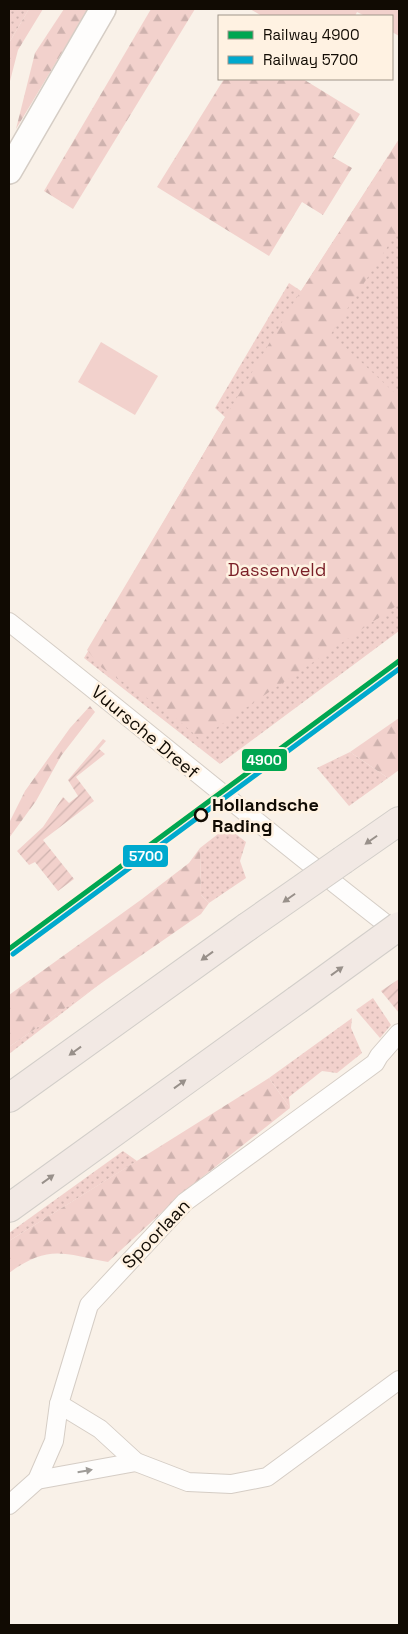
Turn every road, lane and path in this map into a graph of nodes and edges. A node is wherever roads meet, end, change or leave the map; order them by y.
1 (103, 9) edge
2 (9, 171) edge
3 (9, 622) edge
4 (399, 821) edge
5 (399, 926) edge
6 (399, 934) edge
7 (399, 1033) edge
8 (9, 1098) edge
9 (9, 1208) edge
10 (399, 1380) edge
11 (59, 1404) junction
12 (136, 1462) junction
13 (37, 1480) junction
14 (9, 1505) edge

1 - 2 main road
3 - 6 street, Vuursche Dreef
4 -> 8 highway, bridge
9 -> 5 highway, bridge
7 - 11 street, Spoorlaan
10 - 12 street
11 - 12 street
11 - 13 street, Spoorlaan
13 -> 12 street
13 - 14 street, Spoorlaan

